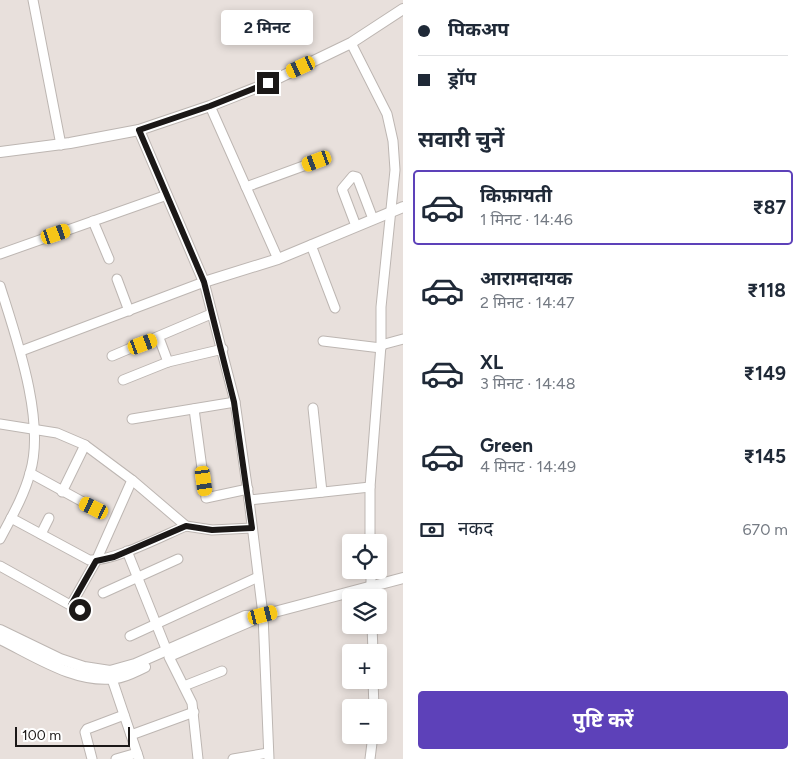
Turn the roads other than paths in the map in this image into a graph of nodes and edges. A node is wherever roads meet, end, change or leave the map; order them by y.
1 (32, 0) edge
2 (403, 9) edge
3 (351, 43) junction
4 (210, 106) junction
5 (139, 130) junction
6 (61, 145) junction
7 (0, 152) edge
8 (317, 161) dead end
9 (246, 187) junction
10 (167, 195) junction
11 (403, 207) edge
12 (390, 211) junction
13 (373, 219) junction
14 (93, 221) junction
15 (356, 226) junction
16 (311, 245) junction
17 (0, 254) edge
18 (109, 259) dead end
19 (278, 259) junction
20 (117, 279) dead end
21 (204, 282) junction
22 (0, 286) edge
23 (334, 308) dead end
24 (129, 311) junction
25 (211, 314) junction
26 (159, 338) junction
27 (403, 339) edge
28 (323, 341) dead end
29 (381, 347) junction
30 (222, 348) junction
31 (21, 351) junction
32 (112, 356) dead end
33 (168, 362) junction
34 (123, 380) dead end
35 (234, 402) junction
36 (313, 408) dead end
37 (194, 409) junction
38 (132, 419) dead end
39 (0, 424) edge
40 (35, 429) junction
41 (85, 445) junction
42 (30, 474) junction
43 (132, 480) junction
44 (370, 487) junction
45 (248, 489) junction
46 (62, 492) junction
47 (322, 492) junction
48 (249, 500) junction
49 (94, 508) dead end
50 (11, 518) junction
51 (49, 518) dead end
52 (186, 526) junction
53 (252, 528) junction
54 (41, 534) junction
55 (370, 534) edge
56 (0, 539) edge
57 (127, 550) junction
58 (178, 559) dead end
59 (96, 561) junction
60 (0, 566) edge
61 (258, 577) junction
62 (138, 578) junction
63 (403, 578) edge
64 (371, 579) edge
65 (371, 585) junction
66 (371, 589) edge
67 (103, 593) dead end
68 (71, 605) junction
69 (80, 610) dead end
70 (263, 615) junction
71 (157, 623) junction
72 (0, 630) edge
73 (130, 636) dead end
74 (0, 639) edge
75 (168, 654) junction
76 (78, 670) junction
77 (222, 671) dead end
78 (112, 679) junction
79 (184, 686) junction
80 (194, 712) junction
81 (124, 715) junction
82 (131, 735) junction
83 (372, 744) edge
84 (138, 756) edge
85 (268, 756) edge
86 (92, 759) edge
87 (116, 759) edge
88 (198, 759) edge
89 (233, 759) edge
90 (370, 759) edge

1 - 6 street
2 - 3 street
3 - 4 street
3 - 12 street
4 - 5 street
4 - 9 street
5 - 6 street
5 - 10 street
6 - 7 street
8 - 9 street
9 - 19 street
10 - 14 street
10 - 21 street
11 - 12 street
12 - 13 street
12 - 29 street
13 - 15 street
13 - 15 street
14 - 17 street
14 - 18 street
15 - 16 street
16 - 19 street
16 - 23 street
19 - 21 street
20 - 24 street
21 - 24 street
21 - 25 street
22 - 31 street
24 - 31 street
25 - 26 street
25 - 30 street
26 - 32 street
26 - 33 street
27 - 29 street
28 - 29 street
29 - 44 street
30 - 33 street
30 - 35 street
31 - 40 street
33 - 34 street
35 - 37 street
35 - 45 street
36 - 47 street
37 - 38 street
37 - 45 street
39 - 40 street
40 - 41 street
40 - 42 street
41 - 43 street
41 - 46 street
42 - 46 street
42 - 50 street
43 - 52 street
43 - 59 street
44 - 47 street
44 - 55 street
45 - 48 street
46 - 49 street
47 - 48 street
48 - 53 street
50 - 54 street
50 - 56 street
51 - 54 street
52 - 53 street
52 - 57 street
53 - 61 street
54 - 59 street
57 - 59 street
57 - 62 street
58 - 62 street
59 - 68 street
60 - 68 street
61 - 70 street
61 - 71 street
62 - 67 street
62 - 71 street
63 - 65 street
64 - 65 street
65 - 66 street
65 - 70 street
68 - 69 street
70 - 75 street
70 - 85 street
71 - 73 street
71 - 75 street
72 - 76 street
74 - 76 street
75 - 76 street
75 - 78 street
75 - 79 street
76 - 78 street
77 - 79 street
78 - 81 street
79 - 80 street
80 - 82 street
80 - 88 street
81 - 82 street
81 - 86 street
82 - 84 street
83 - 90 street
84 - 87 street
85 - 89 street

